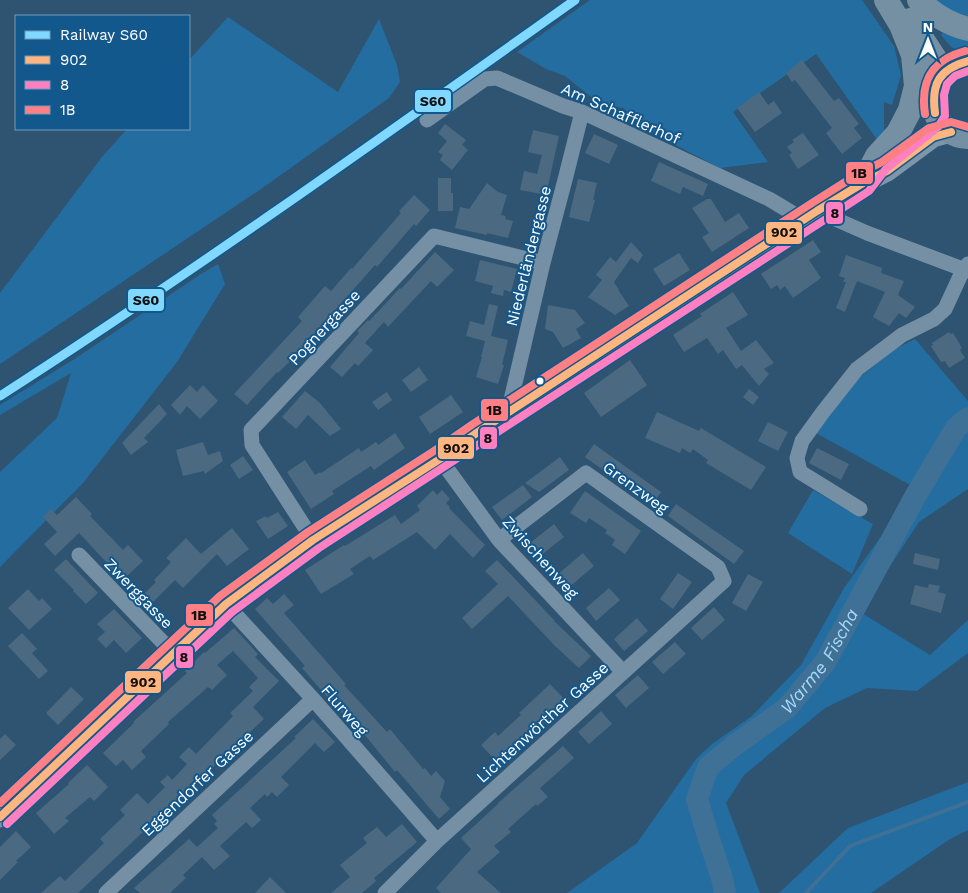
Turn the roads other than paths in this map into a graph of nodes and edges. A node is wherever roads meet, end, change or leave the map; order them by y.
1 (903, 1) edge
2 (968, 29) edge
3 (956, 66) edge
4 (582, 112) junction
5 (935, 113) junction
6 (427, 120) dead end
7 (960, 134) edge
8 (863, 182) junction
9 (810, 216) junction
10 (543, 263) junction
11 (967, 269) edge
12 (514, 409) junction
13 (440, 458) junction
14 (860, 509) dead end
15 (313, 540) junction
16 (499, 540) junction
17 (79, 555) dead end
18 (724, 581) joint
19 (226, 604) junction
20 (174, 654) junction
21 (624, 672) junction
22 (313, 699) junction
23 (0, 817) edge
24 (436, 841) junction
25 (106, 893) edge
26 (386, 893) edge

1 - 2 main road
1 - 3 main road
1 - 8 main road
3 - 5 main road
4 - 6 street, Am Schafflerhof
4 - 9 street, Am Schafflerhof
4 - 10 street, Niederländergasse
5 - 7 main road
5 - 8 main road
7 - 8 main road
8 - 9 main road
9 - 11 street, Am Schafflerhof
9 - 12 main road
10 - 12 street, Niederländergasse
10 - 15 street, Pognergasse
11 - 14 street
12 - 13 main road
13 - 15 main road
13 - 16 street, Zwischenweg
15 - 19 main road
16 - 18 street, Grenzweg
16 - 21 street, Zwischenweg
17 - 20 street, Zwerggasse
18 - 21 street, Lichtenwörther Gasse
19 - 20 main road
19 - 22 street, Flurweg
20 - 23 main road
21 - 24 street, Lichtenwörther Gasse
22 - 24 street, Flurweg
22 - 25 street, Eggendorfer Gasse
24 - 26 street, Lichtenwörther Gasse

